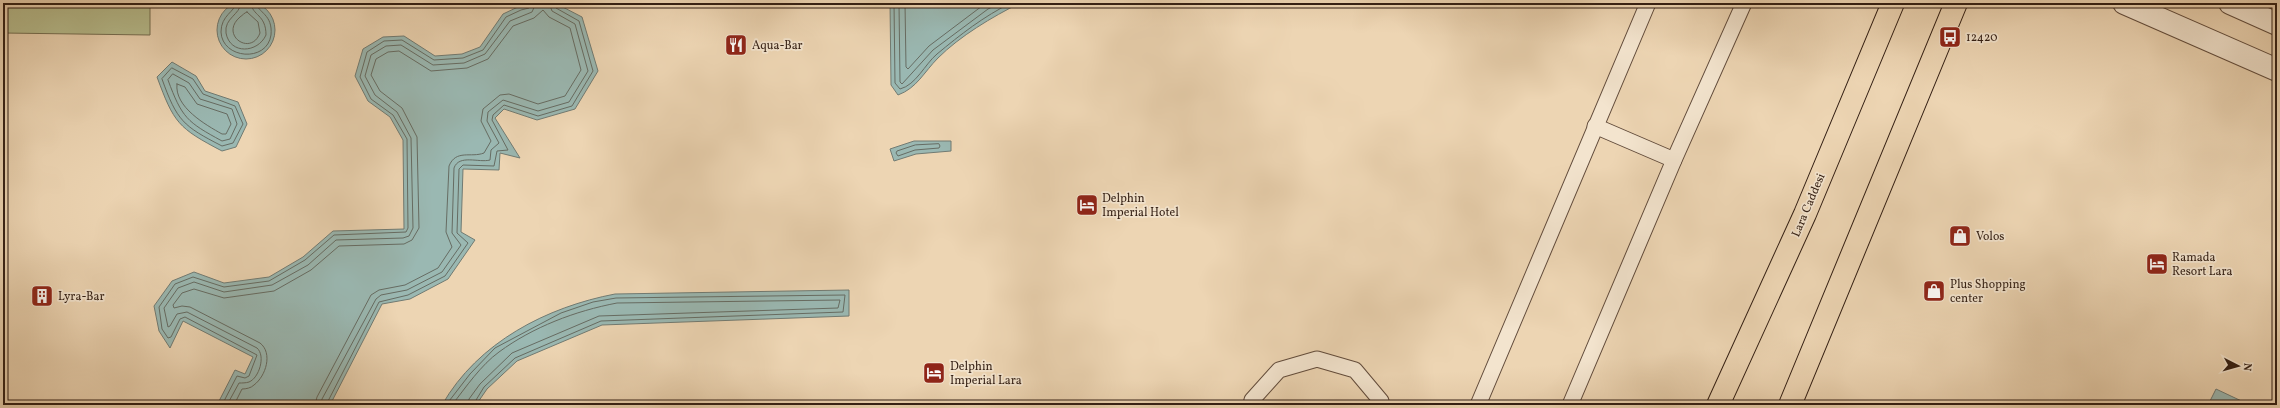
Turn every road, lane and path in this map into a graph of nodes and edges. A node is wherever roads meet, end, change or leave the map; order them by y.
1 (1648, 3) edge
2 (1744, 3) edge
3 (1893, 3) edge
4 (1956, 3) edge
5 (2124, 3) edge
6 (2230, 3) edge
7 (2277, 24) edge
8 (2277, 70) edge
9 (1596, 126) junction
10 (1674, 160) junction
11 (1251, 405) edge
12 (1382, 405) edge
13 (1478, 405) edge
14 (1570, 405) edge
15 (1718, 405) edge
16 (1790, 405) edge

1 - 9 lane
2 - 10 lane
3 - 15 main road, Lara Caddesi
4 - 16 main road
5 - 8 street
6 - 7 street
9 - 10 lane
9 - 13 lane
10 - 14 lane
11 - 12 lane

